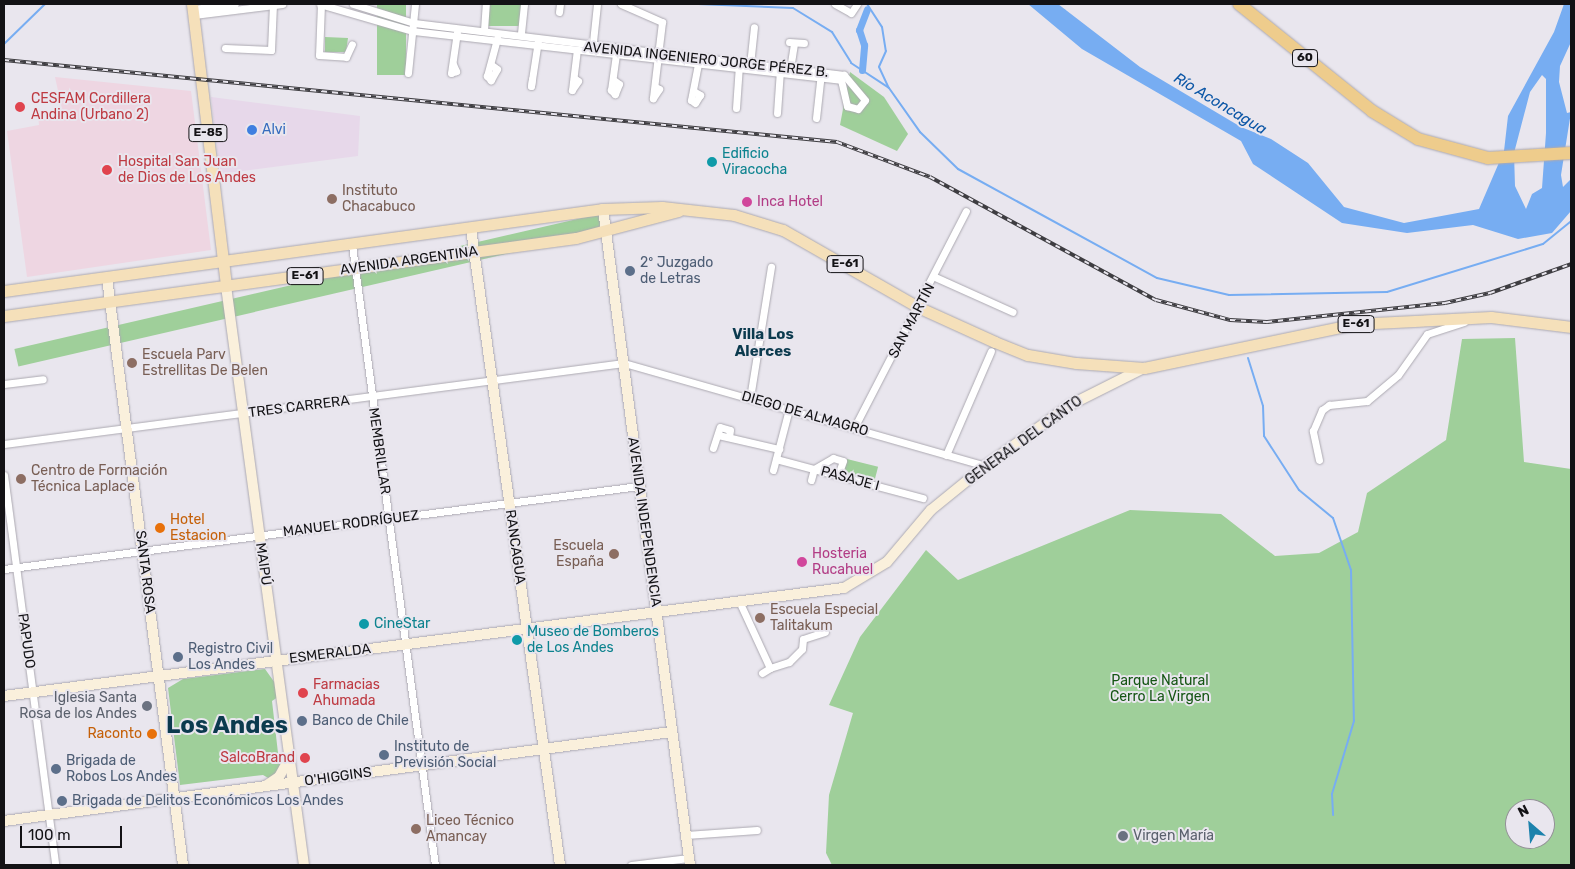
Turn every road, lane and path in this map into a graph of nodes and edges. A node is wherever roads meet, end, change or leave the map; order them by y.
1 (235, 4) edge
2 (273, 4) edge
3 (282, 4) edge
4 (321, 4) edge
5 (415, 4) edge
6 (486, 4) edge
7 (524, 4) edge
8 (560, 4) edge
9 (597, 4) edge
10 (621, 4) edge
11 (835, 4) edge
12 (856, 4) edge
13 (1239, 4) edge
14 (357, 8) edge
15 (193, 9) edge
16 (559, 12) dead end
17 (413, 27) junction
18 (754, 27) dead end
19 (484, 30) junction
20 (457, 31) junction
21 (521, 33) junction
22 (497, 38) junction
23 (537, 42) junction
24 (804, 43) dead end
25 (352, 44) dead end
26 (224, 48) dead end
27 (592, 50) junction
28 (577, 52) junction
29 (616, 56) junction
30 (658, 58) junction
31 (453, 64) dead end
32 (698, 65) junction
33 (750, 65) junction
34 (493, 66) dead end
35 (790, 68) junction
36 (739, 69) junction
37 (408, 73) dead end
38 (780, 74) junction
39 (820, 75) junction
40 (574, 78) dead end
41 (532, 79) dead end
42 (616, 81) dead end
43 (655, 87) dead end
44 (695, 92) dead end
45 (736, 108) dead end
46 (777, 113) dead end
47 (816, 118) dead end
48 (1571, 153) edge
49 (603, 209) junction
50 (686, 209) junction
51 (966, 211) dead end
52 (471, 229) junction
53 (605, 232) junction
54 (352, 245) junction
55 (474, 251) junction
56 (223, 262) junction
57 (771, 267) dead end
58 (355, 270) junction
59 (935, 277) junction
60 (107, 278) junction
61 (226, 286) junction
62 (4, 291) edge
63 (110, 302) junction
64 (920, 308) junction
65 (1013, 312) dead end
66 (4, 316) edge
67 (1480, 317) junction
68 (1571, 327) edge
69 (991, 351) dead end
70 (624, 363) junction
71 (1144, 368) junction
72 (44, 379) dead end
73 (492, 382) junction
74 (4, 384) edge
75 (372, 397) junction
76 (750, 398) junction
77 (789, 409) junction
78 (243, 414) junction
79 (127, 428) junction
80 (854, 428) junction
81 (4, 444) edge
82 (713, 448) dead end
83 (779, 449) junction
84 (946, 455) junction
85 (776, 458) junction
86 (1319, 460) dead end
87 (985, 466) junction
88 (814, 469) junction
89 (774, 470) dead end
90 (838, 475) junction
91 (4, 476) edge
92 (811, 480) dead end
93 (638, 486) junction
94 (923, 498) dead end
95 (509, 504) junction
96 (388, 520) junction
97 (260, 536) junction
98 (143, 551) junction
99 (16, 568) junction
100 (4, 569) edge
101 (739, 600) junction
102 (656, 610) junction
103 (527, 629) junction
104 (825, 632) dead end
105 (405, 645) junction
106 (276, 661) junction
107 (259, 663) junction
108 (770, 668) junction
109 (182, 673) junction
110 (762, 673) dead end
111 (159, 676) junction
112 (279, 683) junction
113 (32, 692) junction
114 (161, 692) junction
115 (4, 696) edge
116 (671, 732) junction
117 (544, 750) junction
118 (290, 756) junction
119 (421, 766) junction
120 (172, 777) junction
121 (293, 783) junction
122 (262, 787) junction
123 (192, 796) junction
124 (175, 799) junction
125 (48, 815) junction
126 (4, 821) edge
127 (757, 830) dead end
128 (686, 835) junction
129 (689, 861) edge
130 (55, 865) edge
131 (183, 865) edge
132 (304, 865) edge
133 (435, 865) edge
134 (560, 865) edge
135 (631, 865) edge

1 - 15 street
2 - 3 street
2 - 15 street
2 - 26 street
4 - 14 street, AVENIDA INGENIERO JORGE PÉREZ B.
4 - 25 street
5 - 17 street
6 - 19 street
7 - 21 street
8 - 16 street
9 - 27 street
10 - 30 street
11 - 12 street
13 - 48 highway, 60
14 - 17 street, AVENIDA INGENIERO JORGE PÉREZ B.
15 - 56 main road, E-85
17 - 20 street, AVENIDA INGENIERO JORGE PÉREZ B.
17 - 37 street
18 - 33 street
19 - 20 street, AVENIDA INGENIERO JORGE PÉREZ B.
19 - 21 street, AVENIDA INGENIERO JORGE PÉREZ B.
20 - 22 street, AVENIDA INGENIERO JORGE PÉREZ B.
20 - 31 street
21 - 23 street, AVENIDA INGENIERO JORGE PÉREZ B.
22 - 23 street, AVENIDA INGENIERO JORGE PÉREZ B.
22 - 34 street
23 - 27 street, AVENIDA INGENIERO JORGE PÉREZ B.
23 - 28 street, AVENIDA INGENIERO JORGE PÉREZ B.
23 - 41 street
24 - 35 street
27 - 28 street, AVENIDA INGENIERO JORGE PÉREZ B.
27 - 29 street, AVENIDA INGENIERO JORGE PÉREZ B.
27 - 30 street, AVENIDA INGENIERO JORGE PÉREZ B.
28 - 40 street
29 - 30 street, AVENIDA INGENIERO JORGE PÉREZ B.
29 - 42 street
30 - 32 street, AVENIDA INGENIERO JORGE PÉREZ B.
30 - 33 street, AVENIDA INGENIERO JORGE PÉREZ B.
30 - 43 street
32 - 36 street, AVENIDA INGENIERO JORGE PÉREZ B.
32 - 44 street
33 - 35 street, AVENIDA INGENIERO JORGE PÉREZ B.
33 - 36 street
35 - 39 street, AVENIDA INGENIERO JORGE PÉREZ B.
36 - 38 street, AVENIDA INGENIERO JORGE PÉREZ B.
36 - 45 street
38 - 39 street, AVENIDA INGENIERO JORGE PÉREZ B.
38 - 46 street
39 - 39 street, AVENIDA INGENIERO JORGE PÉREZ B.
39 - 47 street
49 - 50 main road, E-61
49 - 52 main road, AVENIDA ARGENTINA / E-61
49 - 53 main road, AVENIDA INDEPENDENCIA
50 - 53 main road, E-61
50 - 64 main road, E-61
51 - 59 street, SAN MARTÍN
52 - 54 main road, AVENIDA ARGENTINA / E-61
52 - 55 main road, RANCAGUA
53 - 55 main road, AVENIDA ARGENTINA / E-61
53 - 70 main road, AVENIDA INDEPENDENCIA
54 - 56 main road, AVENIDA ARGENTINA / E-61
54 - 58 street, MEMBRILLAR
55 - 58 main road, AVENIDA ARGENTINA / E-61
55 - 73 main road, RANCAGUA
56 - 60 main road, AVENIDA ARGENTINA / E-61
56 - 61 main road, MAIPÚ / E-85
57 - 76 street
58 - 61 main road, AVENIDA ARGENTINA / E-61
58 - 75 street, MEMBRILLAR
59 - 64 street, SAN MARTÍN
59 - 65 street
60 - 62 main road, AVENIDA ARGENTINA / E-61
60 - 63 main road, SANTA ROSA
61 - 63 main road, AVENIDA ARGENTINA / E-61
61 - 78 main road, MAIPÚ
63 - 66 main road, AVENIDA ARGENTINA / E-61
63 - 79 main road, SANTA ROSA
64 - 71 main road, E-61
64 - 80 street, SAN MARTÍN
67 - 68 main road, GENERAL DEL CANTO / E-61
67 - 71 main road, GENERAL DEL CANTO / E-61
67 - 86 street
69 - 84 street
70 - 73 street, TRES CARRERA
70 - 76 street, DIEGO DE ALMAGRO
70 - 93 main road, AVENIDA INDEPENDENCIA
71 - 87 main road, GENERAL DEL CANTO
72 - 74 street
73 - 75 street, TRES CARRERA
73 - 95 main road, RANCAGUA
75 - 78 street, TRES CARRERA
75 - 96 street, MEMBRILLAR
76 - 77 street, DIEGO DE ALMAGRO
77 - 80 street, DIEGO DE ALMAGRO
77 - 83 street
78 - 79 street, TRES CARRERA
78 - 97 main road, MAIPÚ
79 - 81 street, TRES CARRERA
79 - 98 main road, SANTA ROSA
80 - 84 street, DIEGO DE ALMAGRO
82 - 83 street
83 - 85 street
84 - 87 street, DIEGO DE ALMAGRO
85 - 88 street, PASAJE I
85 - 89 street
87 - 101 main road, GENERAL DEL CANTO
88 - 90 street, PASAJE I
88 - 90 street, PASAJE I
88 - 92 street
90 - 94 street, PASAJE I
91 - 99 street, PAPUDO
93 - 95 street, MANUEL RODRÍGUEZ
93 - 102 main road, AVENIDA INDEPENDENCIA
95 - 96 street, MANUEL RODRÍGUEZ
95 - 103 main road, RANCAGUA
96 - 97 street, MANUEL RODRÍGUEZ
96 - 105 street, MEMBRILLAR
97 - 98 street, MANUEL RODRÍGUEZ
97 - 106 main road, MAIPÚ
98 - 99 street, MANUEL RODRÍGUEZ
98 - 111 main road, SANTA ROSA
99 - 100 street, MANUEL RODRÍGUEZ
99 - 113 street, PAPUDO
101 - 102 main road, GENERAL DEL CANTO
101 - 108 street
102 - 103 main road, ESMERALDA
102 - 116 main road, AVENIDA INDEPENDENCIA
103 - 105 main road, ESMERALDA
103 - 117 main road, RANCAGUA
104 - 108 street
105 - 106 main road, ESMERALDA
105 - 119 street, MEMBRILLAR
106 - 107 main road, ESMERALDA
106 - 112 main road, MAIPÚ
107 - 109 main road, ESMERALDA
107 - 112 main road
108 - 110 street
109 - 111 main road, ESMERALDA
109 - 114 main road
111 - 113 main road, ESMERALDA
111 - 114 main road, SANTA ROSA
112 - 118 main road, MAIPÚ
113 - 115 main road, ESMERALDA
113 - 125 street, PAPUDO
114 - 120 main road, SANTA ROSA
116 - 117 main road, O'HIGGINS
116 - 128 main road, AVENIDA INDEPENDENCIA
117 - 119 main road, O'HIGGINS
117 - 134 main road, RANCAGUA
118 - 121 main road, MAIPÚ
118 - 122 main road
119 - 121 main road, O'HIGGINS
119 - 133 street, MEMBRILLAR
120 - 123 main road
120 - 124 main road, SANTA ROSA
121 - 122 main road, O'HIGGINS
121 - 132 main road, MAIPÚ
122 - 123 main road, O'HIGGINS
123 - 124 main road, O'HIGGINS
124 - 125 main road, O'HIGGINS
124 - 131 main road, SANTA ROSA
125 - 126 main road, O'HIGGINS
125 - 130 street, PAPUDO
127 - 128 street
128 - 129 main road, AVENIDA INDEPENDENCIA
129 - 135 street

